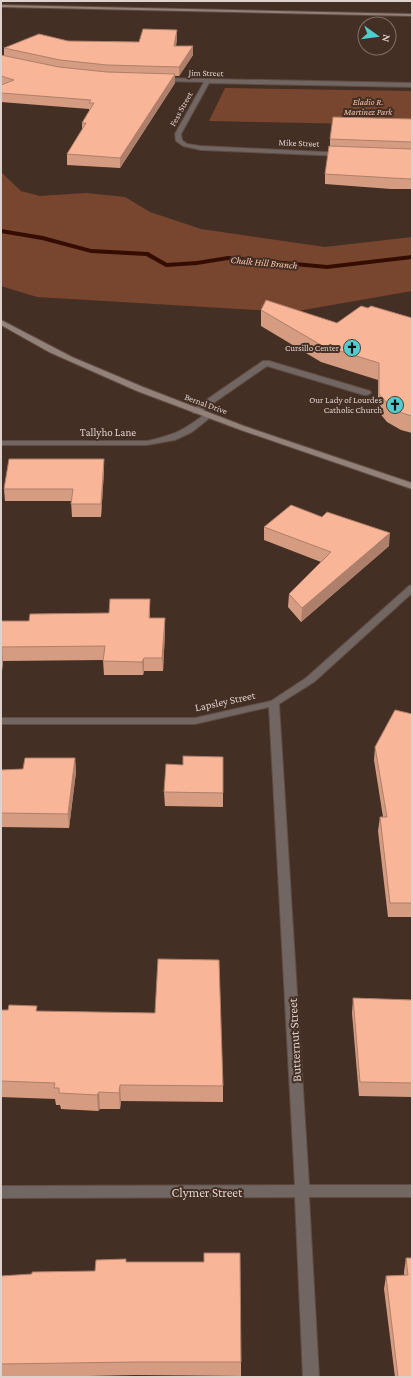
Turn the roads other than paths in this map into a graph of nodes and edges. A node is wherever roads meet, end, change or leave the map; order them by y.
1 (1, 6) edge
2 (412, 15) edge
3 (153, 80) edge
4 (207, 81) junction
5 (412, 85) edge
6 (185, 145) joint
7 (350, 154) edge
8 (1, 322) edge
9 (367, 393) dead end
10 (196, 411) junction
11 (208, 416) junction
12 (1, 443) edge
13 (412, 486) edge
14 (412, 588) edge
15 (274, 703) junction
16 (1, 721) edge
17 (412, 1191) edge
18 (1, 1192) edge
19 (302, 1192) junction
20 (311, 1377) edge

1 - 2 main road
3 - 4 street, Jim Street
4 - 5 street, Jim Street
4 - 6 street, Fess Street
6 - 7 street, Mike Street
8 - 10 main road, Bernal Drive
9 - 10 street
10 - 11 main road, Bernal Drive
11 - 12 street, Tallyho Lane
11 - 13 main road, Bernal Drive
14 - 15 street, Lapsley Street
15 - 16 street, Lapsley Street
15 - 19 street, Butternut Street
17 - 19 street, Clymer Street
18 - 19 street, Clymer Street
19 - 20 street, Butternut Street

